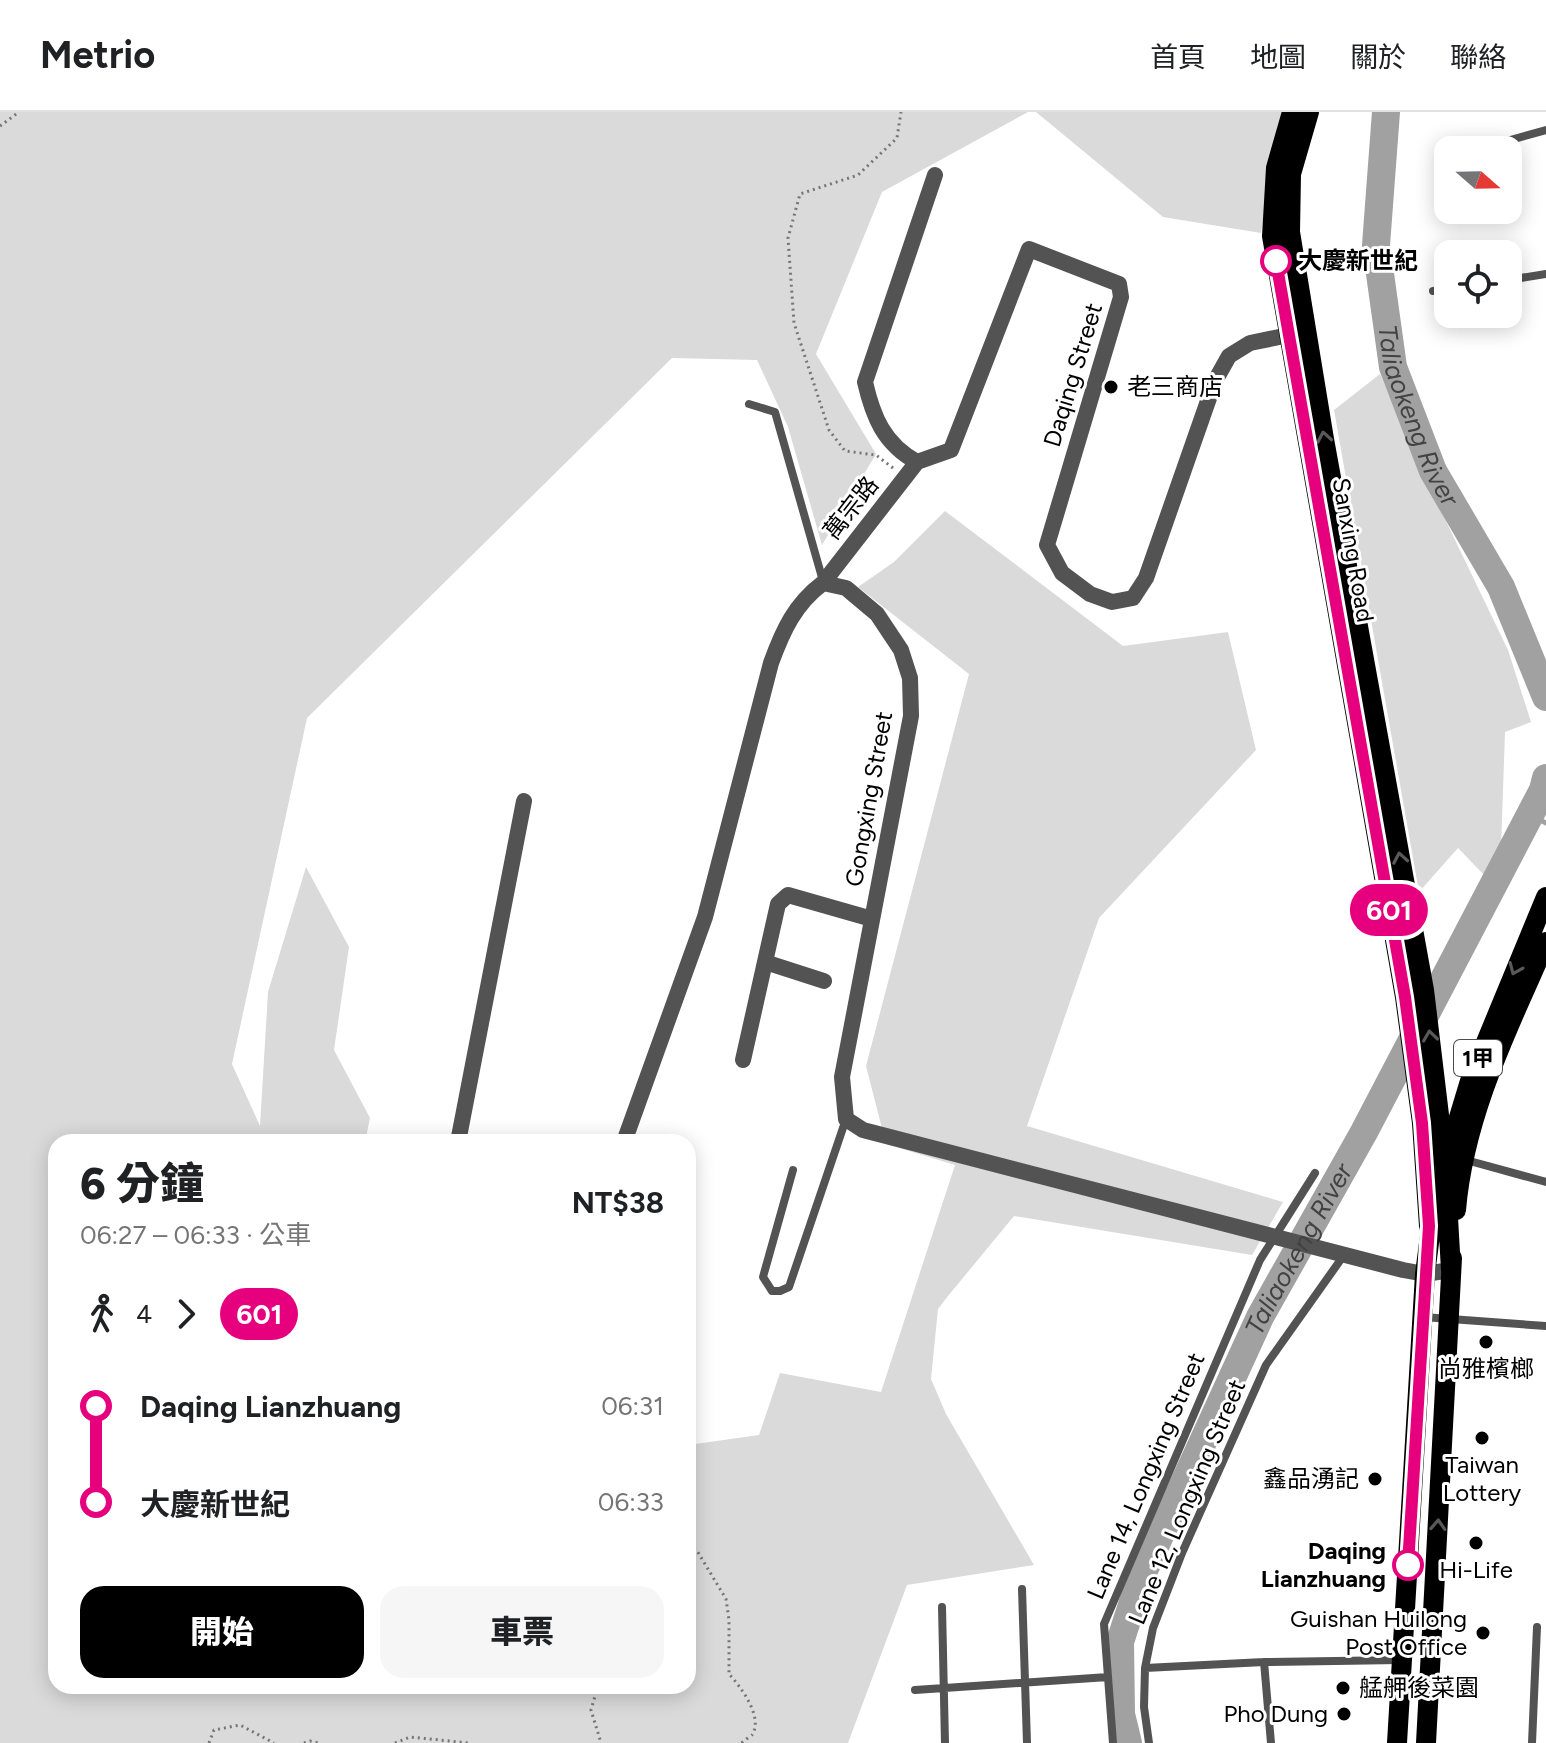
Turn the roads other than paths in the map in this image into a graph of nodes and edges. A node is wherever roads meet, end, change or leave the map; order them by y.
1 (1292, 112) edge
2 (1309, 112) edge
3 (1546, 130) edge
4 (1522, 137) edge
5 (935, 175) dead end
6 (1546, 274) edge
7 (1522, 278) edge
8 (1297, 334) junction
9 (749, 404) dead end
10 (917, 462) junction
11 (823, 583) junction
12 (524, 801) dead end
13 (1546, 897) edge
14 (872, 919) junction
15 (1546, 942) edge
16 (765, 962) junction
17 (824, 981) dead end
18 (1414, 994) junction
19 (743, 1060) dead end
20 (1470, 1081) junction
21 (1436, 1082) junction
22 (846, 1119) junction
23 (460, 1134) edge
24 (627, 1134) edge
25 (1445, 1165) junction
26 (793, 1170) dead end
27 (1315, 1173) dead end
28 (1546, 1182) edge
29 (1275, 1236) junction
30 (1344, 1254) junction
31 (1451, 1270) junction
32 (1425, 1274) junction
33 (1423, 1317) junction
34 (1449, 1319) junction
35 (1546, 1326) edge
36 (1022, 1589) dead end
37 (942, 1607) dead end
38 (1537, 1627) dead end
39 (1402, 1660) junction
40 (1264, 1662) junction
41 (1145, 1668) junction
42 (1108, 1677) junction
43 (1025, 1683) junction
44 (944, 1688) junction
45 (915, 1690) dead end
46 (945, 1743) edge
47 (1027, 1743) edge
48 (1113, 1743) edge
49 (1149, 1743) edge
50 (1271, 1743) edge
51 (1397, 1743) edge
52 (1426, 1743) edge
53 (1532, 1743) edge

1 - 8 main road, Sanxing Road
2 - 8 main road, Sanxing Road
3 - 4 lane
5 - 10 street
6 - 7 lane
8 - 10 street, Daqing Street
8 - 18 main road, Sanxing Road
9 - 11 lane
10 - 11 street, 萬宗路
11 - 14 street, Gongxing Street
11 - 24 street
12 - 23 street
13 -> 20 main road, 1甲
14 - 16 street
14 - 22 street, Gongxing Street
15 - 25 main road, 1甲
16 - 17 street
16 - 19 street
21 -> 18 main road
18 - 25 main road
20 - 21 main road
20 - 25 main road, 1甲
21 - 25 main road
22 - 26 lane
22 - 29 street
25 - 28 lane
25 - 31 main road, 1甲
25 - 32 main road
27 - 29 lane, Lane 14, Longxing Street
29 - 30 street
29 - 42 lane, Lane 14, Longxing Street
30 - 32 street
30 - 41 lane, Lane 12, Longxing Street
31 - 32 street
31 - 34 main road
32 - 33 main road
33 - 34 lane
33 - 39 main road
34 - 35 lane
52 -> 34 main road
36 - 43 lane
37 - 44 lane
38 - 53 lane
39 - 40 lane
39 - 51 main road
40 - 41 lane
40 - 50 lane
41 - 49 lane, Lane 12, Longxing Street
42 - 43 lane
42 - 48 lane, Lane 14, Longxing Street
43 - 44 lane
43 - 47 lane
44 - 45 lane
44 - 46 lane

